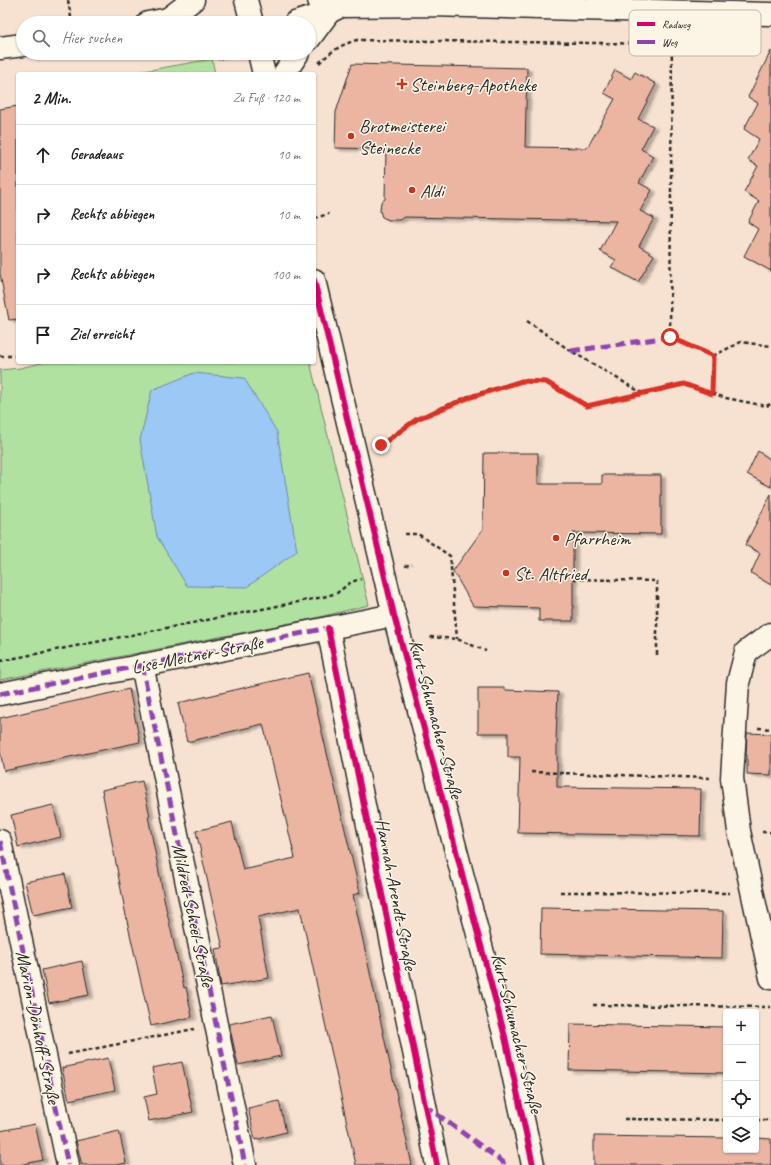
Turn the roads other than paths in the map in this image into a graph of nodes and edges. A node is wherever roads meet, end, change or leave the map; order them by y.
1 (193, 0) edge
2 (246, 0) edge
3 (431, 2) edge
4 (330, 6) edge
5 (645, 10) edge
6 (761, 14) edge
7 (771, 14) edge
8 (173, 16) edge
9 (250, 16) edge
10 (309, 16) edge
11 (316, 28) edge
12 (16, 46) edge
13 (0, 48) edge
14 (253, 60) edge
15 (293, 60) edge
16 (262, 72) edge
17 (285, 72) edge
18 (316, 288) edge
19 (394, 615) junction
20 (328, 628) junction
21 (771, 634) edge
22 (142, 665) junction
23 (0, 694) edge
24 (0, 841) edge
25 (771, 978) edge
26 (68, 1165) edge
27 (245, 1165) edge
28 (437, 1165) edge
29 (533, 1165) edge

1 - 8 street
2 - 9 street
3 - 4 street
3 - 5 street
4 - 10 street
4 - 11 street
6 - 7 street
12 - 13 street
14 - 16 street
15 - 17 street
18 - 19 street, Kurt-Schumacher-Straße
19 - 20 street, Lise-Meitner-Straße
19 - 29 street, Kurt-Schumacher-Straße
20 - 22 street, Lise-Meitner-Straße
20 - 28 street, Hannah-Arendt-Straße
21 - 25 street
22 - 23 street, Lise-Meitner-Straße
22 - 27 street, Mildred-Scheel-Straße
24 - 26 street, Marion-Dönhoff-Straße

